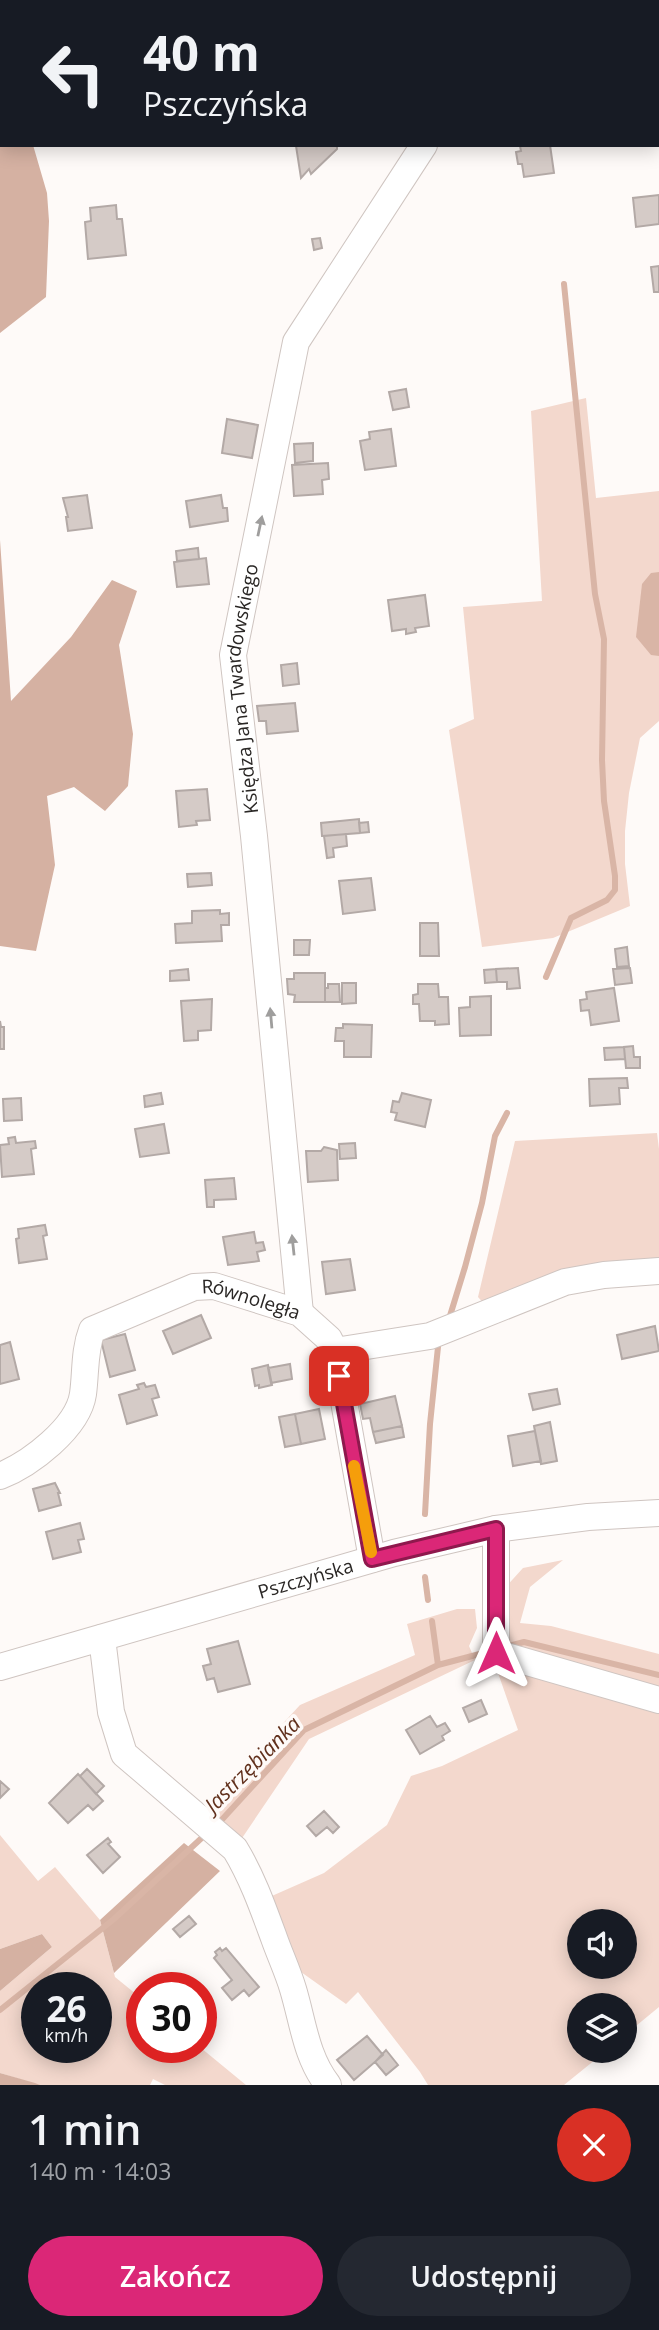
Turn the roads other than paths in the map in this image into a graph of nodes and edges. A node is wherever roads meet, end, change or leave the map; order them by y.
1 (423, 147) edge
2 (659, 1271) edge
3 (300, 1313) junction
4 (335, 1351) junction
5 (0, 1476) edge
6 (659, 1513) edge
7 (496, 1529) junction
8 (372, 1559) junction
9 (102, 1637) junction
10 (0, 1667) edge
11 (659, 1700) edge
12 (328, 2085) edge

3 -> 1 street, Księdza Jana Twardowskiego
2 - 4 street
3 - 4 street, Równoległa
3 - 5 street, Równoległa
4 - 8 street
6 - 7 street, Pszczyńska
7 - 8 street, Pszczyńska
7 - 11 street
8 - 9 street, Pszczyńska
9 - 10 street, Pszczyńska
9 - 12 street

